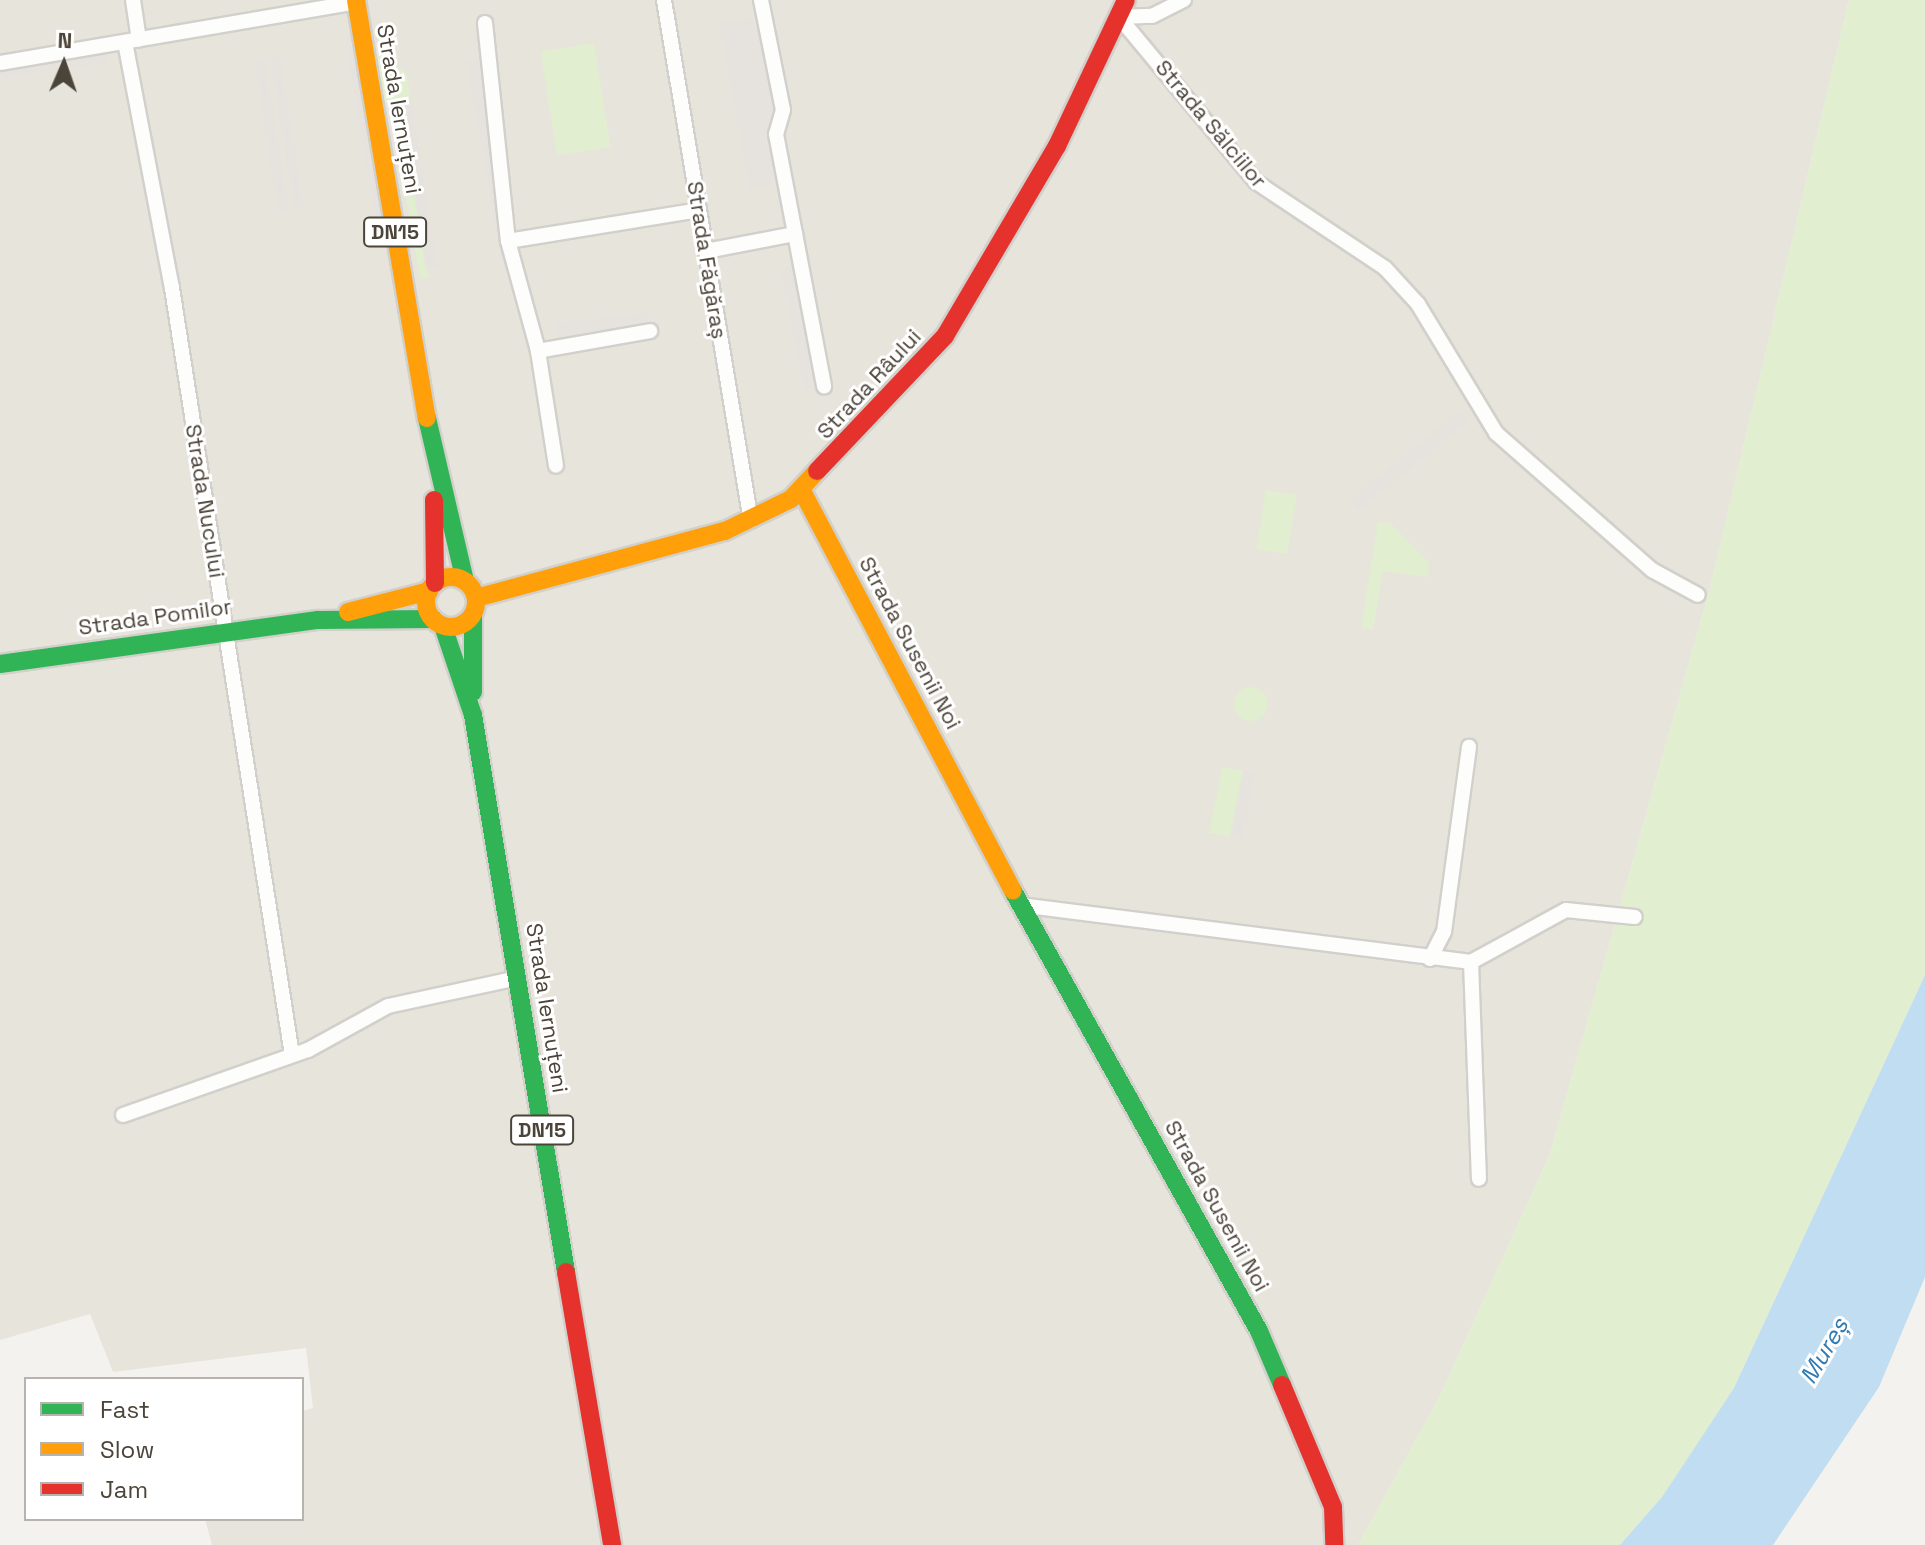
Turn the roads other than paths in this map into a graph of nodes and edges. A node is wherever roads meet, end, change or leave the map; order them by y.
1 (133, 0) edge
2 (664, 0) edge
3 (761, 0) edge
4 (1184, 0) edge
5 (356, 1) edge
6 (1123, 9) edge
7 (485, 23) dead end
8 (132, 41) junction
9 (0, 63) edge
10 (699, 210) junction
11 (795, 234) junction
12 (508, 241) junction
13 (706, 251) junction
14 (650, 331) dead end
15 (538, 351) junction
16 (824, 386) dead end
17 (434, 462) junction
18 (556, 466) dead end
19 (801, 489) junction
20 (751, 521) junction
21 (465, 581) junction
22 (432, 587) junction
23 (1698, 595) dead end
24 (474, 607) junction
25 (318, 620) junction
26 (438, 622) junction
27 (225, 631) junction
28 (0, 664) edge
29 (473, 715) junction
30 (1469, 747) dead end
31 (1020, 905) junction
32 (1635, 917) dead end
33 (1430, 959) junction
34 (1471, 962) junction
35 (517, 978) junction
36 (292, 1055) junction
37 (123, 1115) dead end
38 (1479, 1179) dead end
39 (612, 1545) edge
40 (1334, 1545) edge

1 - 8 street, Strada Nucului
2 - 10 street, Strada Făgăraș
3 - 11 street
4 - 6 street
5 - 8 street
5 - 17 main road, Strada Iernuțeni / DN15
6 - 19 main road, Strada Râului
6 - 23 street, Strada Sălciilor
7 - 12 street
8 - 9 street
8 - 27 street, Strada Nucului
10 - 12 street
10 - 13 street, Strada Făgăraș
11 - 13 street
11 - 16 street
12 - 15 street
13 - 20 street, Strada Făgăraș
14 - 15 street
15 - 18 street
17 - 21 main road, Strada Iernuțeni / DN15
17 - 22 main road, Strada Iernuțeni / DN15
19 - 20 main road, Strada Râului
19 - 31 main road, Strada Susenii Noi
20 - 24 main road, Strada Râului
21 - 22 main road, Strada Pomilor
21 - 24 main road, DN15
22 - 25 main road, Strada Pomilor
22 - 26 main road, DN15
24 - 26 main road, Strada Râului
24 - 29 main road, Strada Iernuțeni / DN15
25 - 26 main road, Strada Pomilor
25 - 27 main road, Strada Pomilor
26 - 29 main road, Strada Iernuțeni / DN15
27 - 28 main road, Strada Pomilor
27 - 36 street, Strada Nucului
29 - 35 main road, Strada Iernuțeni / DN15
30 - 33 street
31 - 33 street
31 - 40 main road, Strada Susenii Noi
32 - 34 street
33 - 34 street
34 - 38 street
35 - 36 street
35 - 39 main road, Strada Iernuțeni / DN15
36 - 37 street

